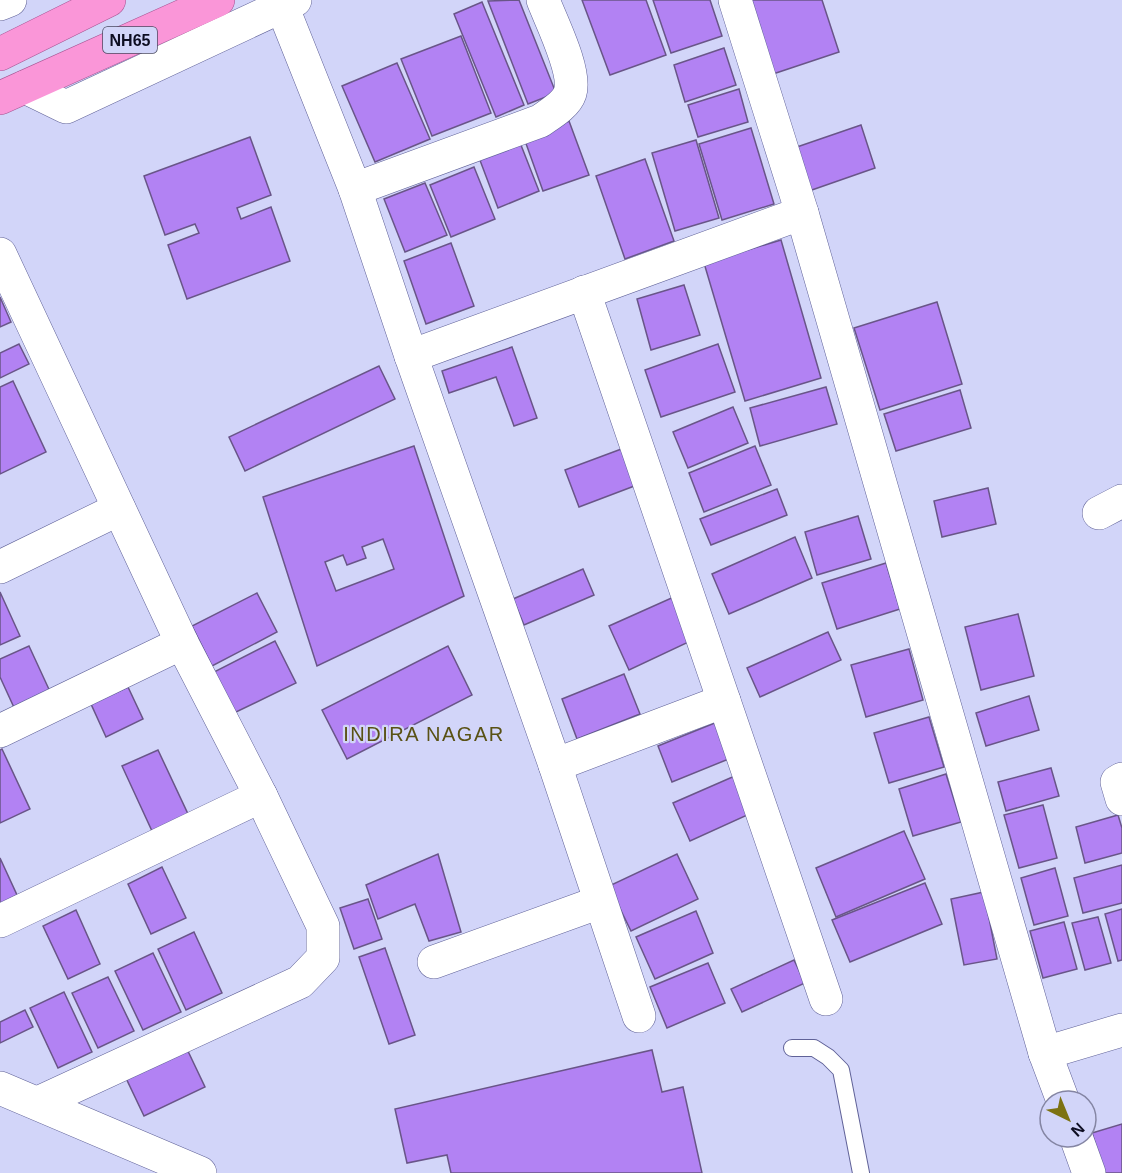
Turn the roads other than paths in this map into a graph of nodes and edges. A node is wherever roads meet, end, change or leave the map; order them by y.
1 (10, 0) edge
2 (109, 0) edge
3 (218, 0) edge
4 (543, 0) edge
5 (735, 0) edge
6 (289, 3) edge
7 (0, 4) edge
8 (0, 54) edge
9 (13, 93) edge
10 (355, 189) junction
11 (802, 213) junction
12 (0, 254) edge
13 (584, 292) junction
14 (411, 356) junction
15 (119, 509) junction
16 (0, 567) edge
17 (182, 643) junction
18 (724, 701) junction
19 (0, 731) edge
20 (555, 765) junction
21 (1122, 779) edge
22 (261, 796) junction
23 (1122, 800) edge
24 (600, 902) junction
25 (0, 921) edge
26 (434, 962) dead end
27 (826, 999) dead end
28 (639, 1016) dead end
29 (1122, 1030) edge
30 (792, 1048) dead end
31 (1045, 1053) junction
32 (0, 1088) edge
33 (1058, 1089) edge
34 (38, 1103) junction
35 (1080, 1149) edge
36 (200, 1173) edge
37 (861, 1173) edge
38 (1089, 1173) edge

1 - 7 street
2 - 8 highway, NH65
3 - 9 highway, NH65
4 - 10 street
5 - 11 street
6 - 9 street
6 - 10 street
10 - 14 street
11 - 13 street
11 - 31 street
12 - 15 street
13 - 14 street
13 - 18 street
14 - 20 street
15 - 16 street
15 - 17 street
17 - 19 street
17 - 22 street
18 - 20 street
18 - 27 street
20 - 24 street
21 - 23 street
22 - 25 street
22 - 34 street
24 - 26 street
24 - 28 street
29 - 31 street
30 - 37 lane
31 - 33 street
32 - 34 street
34 - 36 street
35 - 38 street

